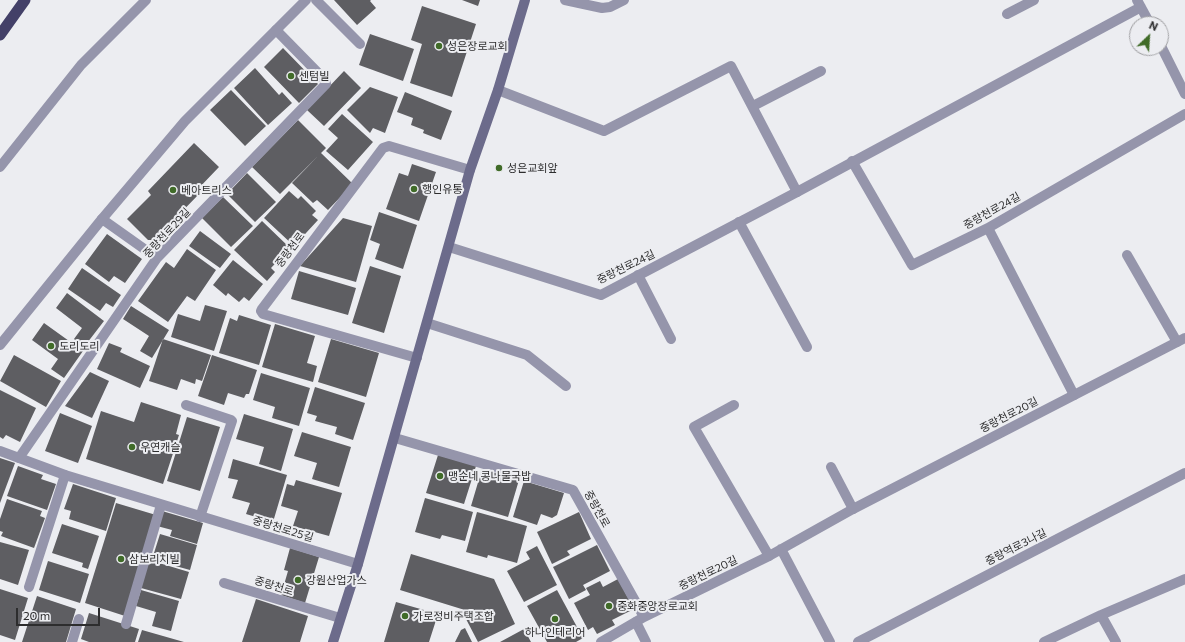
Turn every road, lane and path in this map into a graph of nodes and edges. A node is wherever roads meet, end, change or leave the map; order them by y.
1 (26, 0) edge
2 (146, 0) edge
3 (306, 0) edge
4 (316, 0) edge
5 (525, 0) edge
6 (565, 0) edge
7 (624, 0) edge
8 (1034, 0) edge
9 (1139, 3) edge
10 (1007, 14) dead end
11 (1146, 16) edge
12 (276, 30) junction
13 (0, 35) edge
14 (360, 44) dead end
15 (1166, 56) edge
16 (821, 70) dead end
17 (498, 90) junction
18 (1185, 94) edge
19 (753, 106) junction
20 (1185, 114) edge
21 (852, 162) junction
22 (0, 167) edge
23 (470, 170) junction
24 (797, 192) junction
25 (102, 219) junction
26 (739, 222) junction
27 (988, 228) junction
28 (449, 247) junction
29 (1126, 255) dead end
30 (157, 258) junction
31 (638, 275) junction
32 (427, 323) junction
33 (671, 339) dead end
34 (1181, 340) edge
35 (0, 345) edge
36 (807, 347) dead end
37 (417, 358) junction
38 (566, 386) dead end
39 (1074, 395) junction
40 (186, 405) dead end
41 (734, 405) dead end
42 (395, 438) junction
43 (0, 451) edge
44 (19, 458) junction
45 (831, 468) dead end
46 (1185, 473) edge
47 (64, 475) junction
48 (161, 505) junction
49 (853, 509) junction
50 (200, 517) junction
51 (781, 549) junction
52 (769, 556) junction
53 (358, 564) junction
54 (1185, 579) edge
55 (224, 583) dead end
56 (29, 587) dead end
57 (1101, 615) junction
58 (340, 618) junction
59 (79, 619) dead end
60 (640, 620) junction
61 (126, 624) dead end
62 (72, 642) edge
63 (333, 642) edge
64 (601, 642) edge
65 (646, 642) edge
66 (830, 642) edge
67 (858, 642) edge
68 (1044, 642) edge
69 (1116, 642) edge

1 - 13 highway
2 - 22 street
3 - 12 street
4 - 14 street
5 - 17 main road
6 - 7 street
8 - 10 street
9 - 11 street
9 - 21 street, 중랑천로24길
12 - 25 street
12 - 30 street, 중랑천로29길
15 - 18 street
16 - 19 street
17 - 19 street
17 - 23 main road
19 - 24 street
20 - 27 street, 중랑천로24길
21 - 24 street, 중랑천로24길
21 - 27 street, 중랑천로24길
23 - 28 main road
23 - 37 street, 중랑천로
24 - 26 street, 중랑천로24길
25 - 30 street
25 - 35 street
26 - 31 street, 중랑천로24길
26 - 36 street
27 - 39 street
28 - 31 street, 중랑천로24길
28 - 32 main road
29 - 34 street, 중랑천로20길
30 - 44 street, 중랑천로29길
31 - 33 street
32 - 37 main road
32 - 38 street
34 - 39 street, 중랑천로20길
37 - 42 main road
39 - 49 street, 중랑천로20길
40 - 50 street
41 - 52 street
42 - 53 main road
42 - 60 street, 중랑천로
43 - 44 street, 중랑천로25길
44 - 47 street, 중랑천로25길
45 - 49 street
46 - 67 street, 중랑역로3나길
47 - 48 street, 중랑천로25길
47 - 56 street
48 - 50 street, 중랑천로25길
48 - 61 street
49 - 51 street, 중랑천로20길
50 - 53 street, 중랑천로25길
51 - 52 street, 중랑천로20길
51 - 66 street
52 - 60 street, 중랑천로20길
53 - 58 main road
54 - 57 street
55 - 58 street, 중랑천로
57 - 68 street
57 - 69 street
58 - 63 main road
59 - 62 street
60 - 64 street, 중랑천로20길
60 - 65 street

